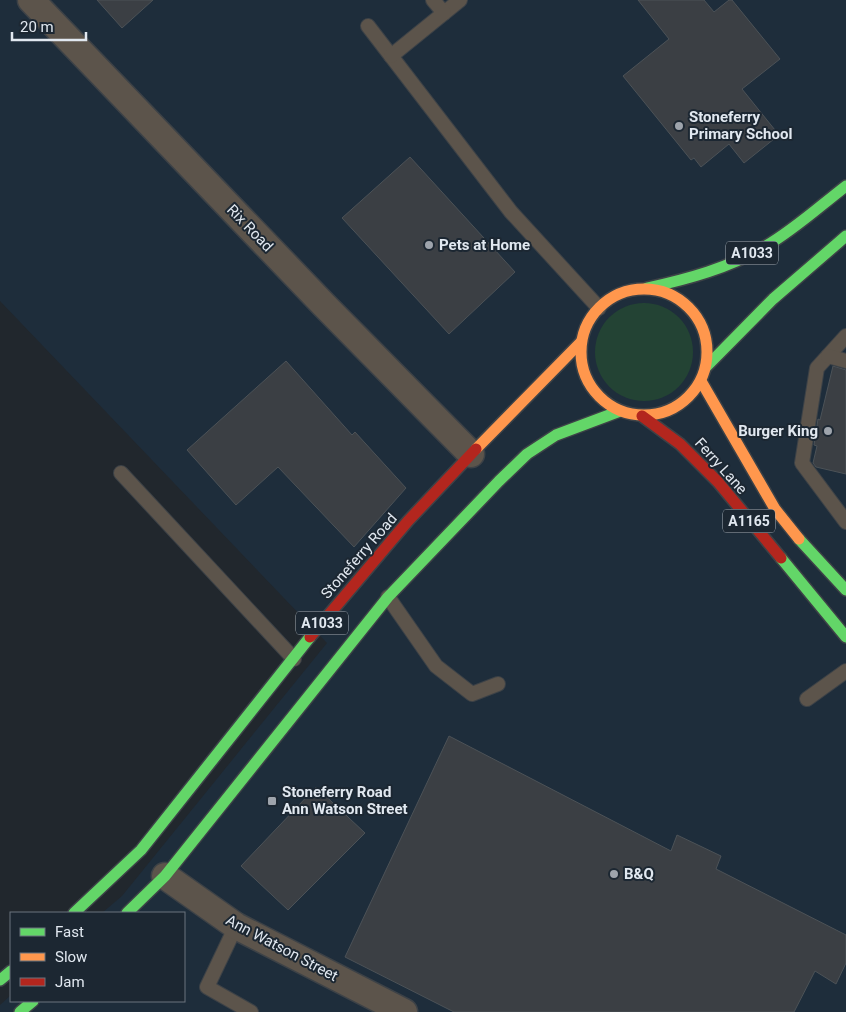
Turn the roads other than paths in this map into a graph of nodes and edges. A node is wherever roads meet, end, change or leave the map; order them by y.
1 (31, 0) edge
2 (433, 0) edge
3 (460, 0) edge
4 (444, 13) junction
5 (368, 26) dead end
6 (391, 56) junction
7 (846, 186) edge
8 (846, 236) edge
9 (643, 289) junction
10 (599, 308) junction
11 (846, 336) edge
12 (581, 342) junction
13 (828, 356) junction
14 (846, 361) edge
15 (706, 367) junction
16 (701, 381) junction
17 (620, 411) junction
18 (642, 416) junction
19 (471, 454) junction
20 (121, 472) dead end
21 (846, 522) edge
22 (846, 590) edge
23 (388, 597) junction
24 (846, 637) edge
25 (294, 659) junction
26 (846, 671) edge
27 (498, 684) dead end
28 (807, 699) dead end
29 (165, 876) junction
30 (75, 912) edge
31 (129, 912) edge
32 (236, 926) junction
33 (10, 972) edge
34 (0, 980) edge
35 (32, 1002) edge
36 (20, 1012) edge
37 (251, 1012) edge
38 (404, 1012) edge

1 - 19 street, Rix Road
2 - 4 lane
3 - 4 lane
4 - 6 lane
5 - 6 lane
6 - 10 lane
7 - 9 main road, A1033
8 - 15 main road, A1033
9 - 10 main road
9 - 15 main road
10 - 12 main road
11 - 13 lane
12 - 17 main road
12 - 19 main road, Stoneferry Road / A1033
13 - 14 lane
13 - 21 lane
15 - 16 main road
16 - 18 main road
16 - 22 main road, Ferry Lane / A1165
17 - 18 main road
17 - 23 main road, A1033
18 - 24 main road, Ferry Lane / A1165
19 - 25 main road, Stoneferry Road / A1033
20 - 25 lane
23 - 27 lane
23 - 29 main road, A1033
25 - 30 main road, Stoneferry Road / A1033
26 - 28 lane
29 - 31 main road, A1033
29 - 32 street, Ann Watson Street
32 - 37 lane
32 - 38 street, Ann Watson Street
33 - 34 main road
35 - 36 main road

